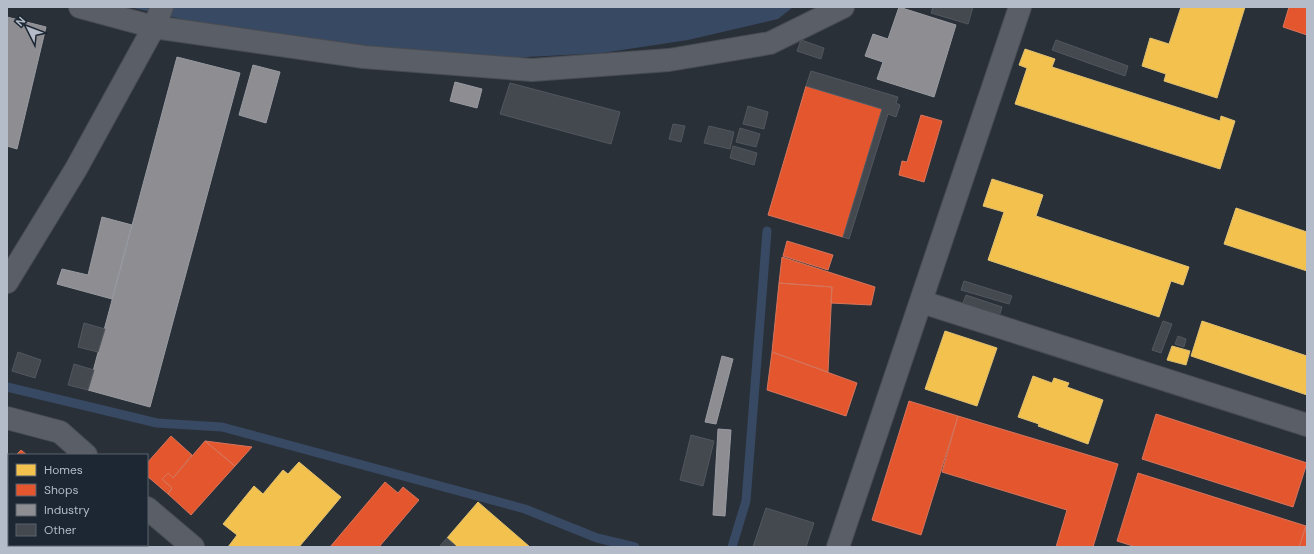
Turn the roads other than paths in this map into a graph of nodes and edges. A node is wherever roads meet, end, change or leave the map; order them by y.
1 (80, 7) edge
2 (162, 7) edge
3 (843, 7) edge
4 (1020, 7) edge
5 (154, 27) junction
6 (7, 282) edge
7 (922, 302) junction
8 (7, 418) edge
9 (1307, 425) edge
10 (85, 454) edge
11 (148, 509) edge
12 (192, 547) edge
13 (838, 547) edge

1 - 5 street
2 - 5 street
3 - 5 street
4 - 7 street
5 - 6 street
7 - 9 street
7 - 13 street
8 - 10 street
11 - 12 street

